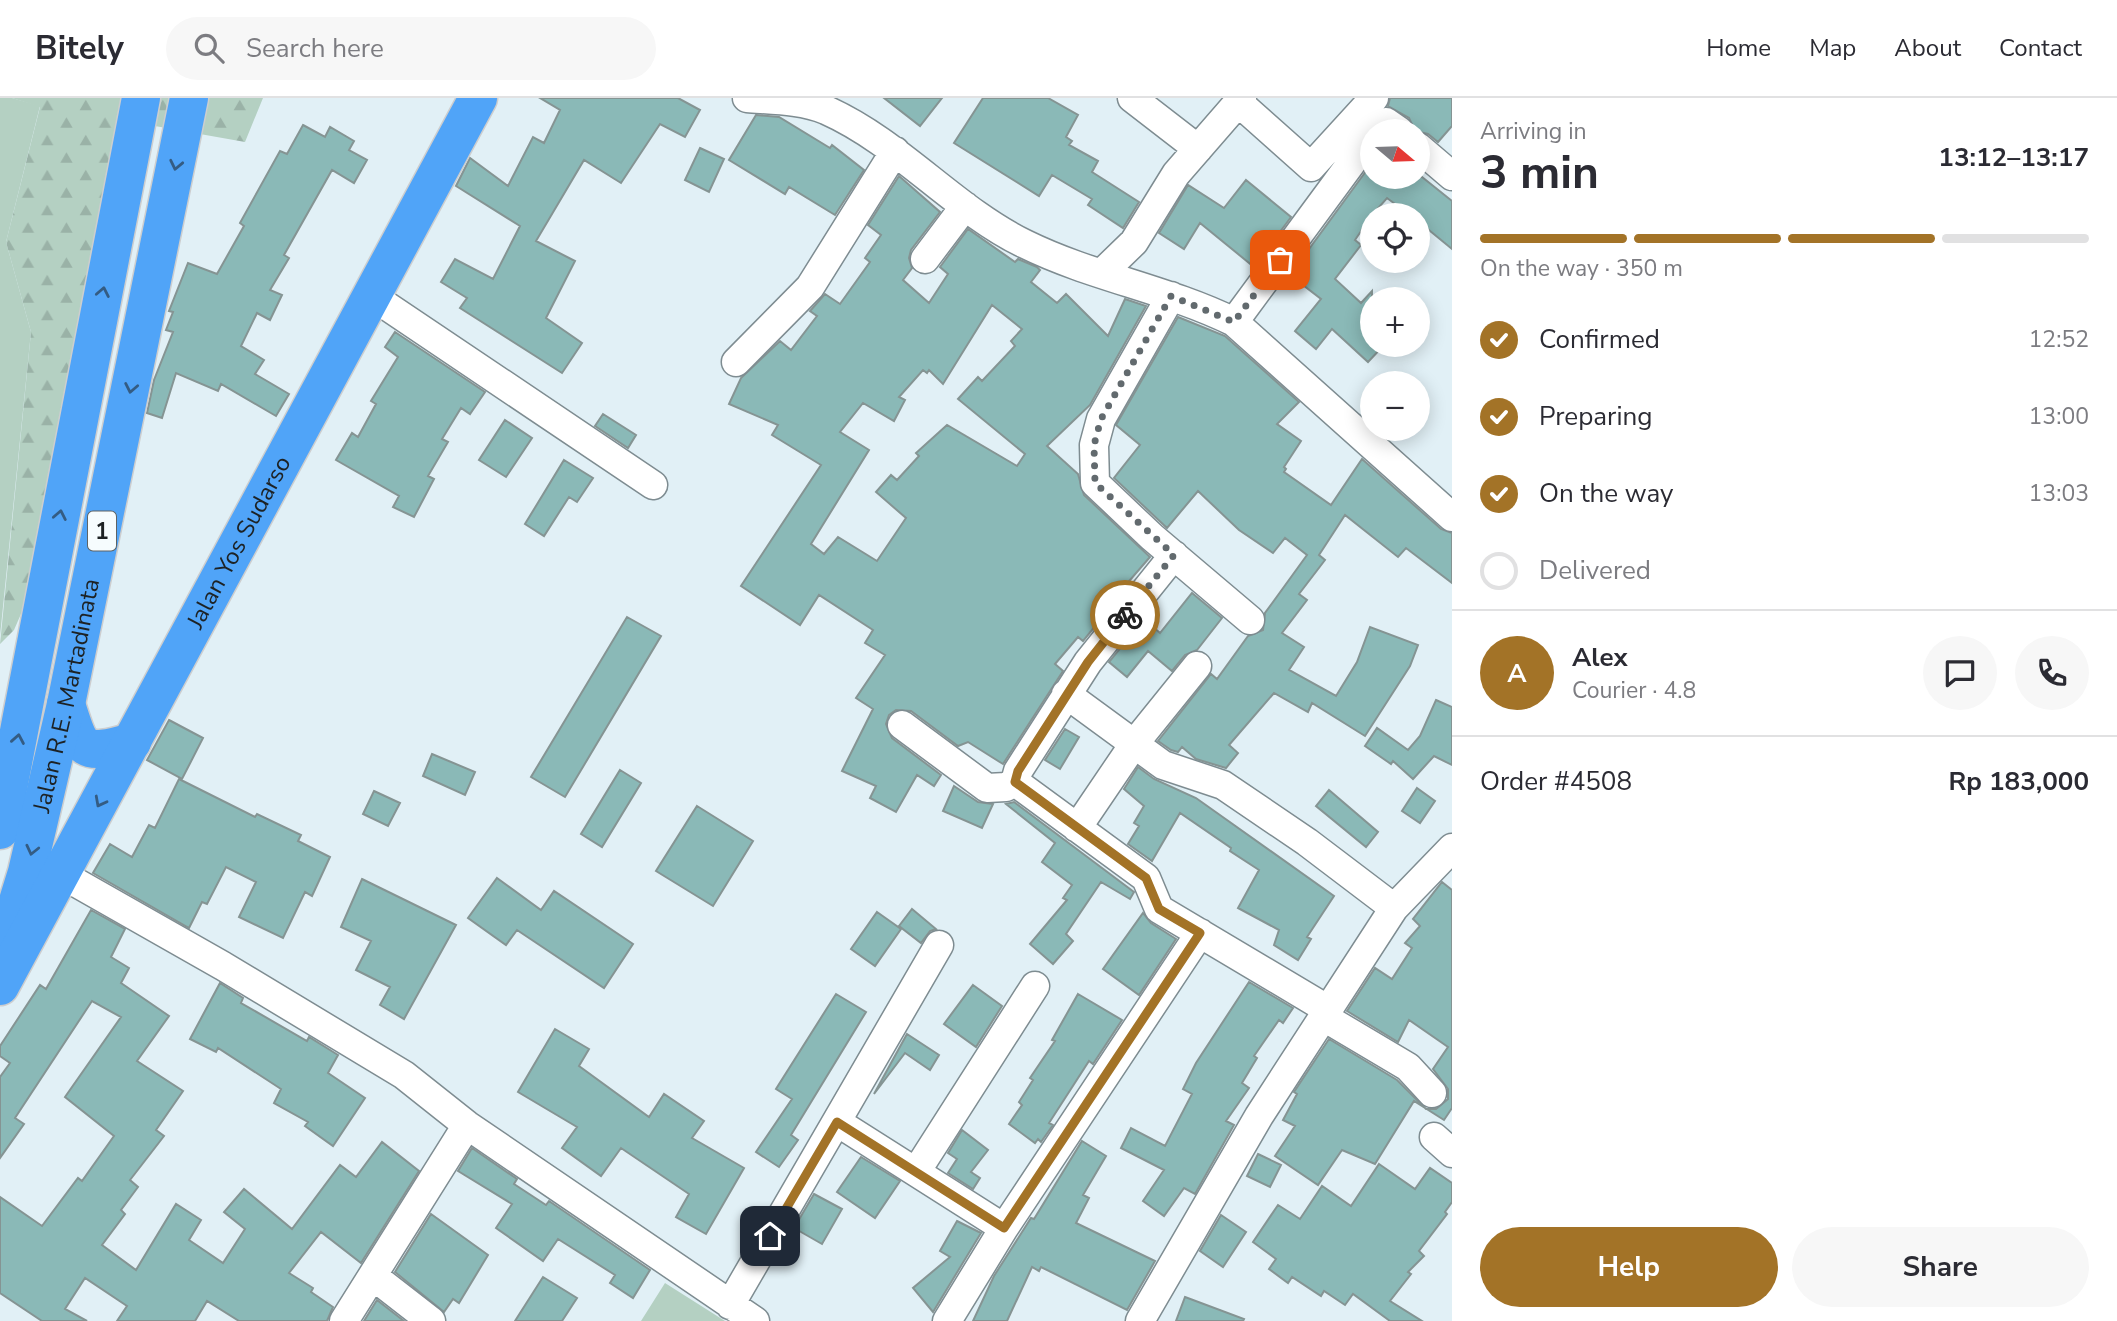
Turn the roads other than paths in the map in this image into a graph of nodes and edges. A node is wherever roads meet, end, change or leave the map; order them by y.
1 (141, 98) edge
2 (189, 98) edge
3 (478, 98) edge
4 (747, 98) edge
5 (1132, 98) edge
6 (1374, 98) edge
7 (1240, 100) edge
8 (1198, 149) junction
9 (895, 151) junction
10 (1360, 151) edge
11 (1430, 157) edge
12 (1452, 176) edge
13 (965, 206) junction
14 (925, 259) dead end
15 (1102, 273) junction
16 (372, 296) junction
17 (1171, 296) junction
18 (1234, 322) junction
19 (736, 362) dead end
20 (653, 485) dead end
21 (1452, 517) edge
22 (1174, 555) junction
23 (1250, 620) dead end
24 (1198, 666) dead end
25 (1066, 694) junction
26 (66, 704) junction
27 (902, 725) dead end
28 (132, 742) junction
29 (1134, 744) junction
30 (1015, 782) junction
31 (1077, 828) junction
32 (0, 830) edge
33 (1452, 848) edge
34 (61, 874) junction
35 (1394, 908) junction
36 (1200, 933) junction
37 (939, 945) dead end
38 (0, 960) edge
39 (0, 986) edge
40 (1035, 986) dead end
41 (1324, 1013) junction
42 (1432, 1093) dead end
43 (837, 1122) junction
44 (467, 1125) junction
45 (916, 1172) junction
46 (1004, 1228) junction
47 (373, 1276) junction
48 (730, 1305) junction
49 (344, 1321) edge
50 (431, 1321) edge
51 (755, 1321) edge
52 (947, 1321) edge
53 (1140, 1321) edge

32 -> 1 highway, Jalan R.E. Martadinata / 1
2 -> 26 highway, Jalan R.E. Martadinata / 1
3 - 16 highway, Jalan Yos Sudarso
4 - 9 street
5 - 8 street
6 - 7 street
7 - 8 street
8 - 15 street
9 - 13 street
9 - 19 street
10 - 18 street
11 - 12 street
13 - 14 street
13 - 15 street
15 - 17 street
16 - 20 street
16 - 28 highway, Jalan Yos Sudarso
17 - 18 street
17 - 22 street
18 - 21 street
22 - 23 street
22 - 25 street
24 - 29 street
25 - 29 street
25 - 30 street
26 - 28 highway
26 -> 38 highway, Jalan R.E. Martadinata / 1
27 - 30 street
28 -> 34 highway, Jalan Yos Sudarso
29 - 31 street
29 - 35 street
30 - 31 street
31 - 36 street
33 - 35 street
34 - 39 highway, Jalan Yos Sudarso
34 - 44 street
35 - 41 street
36 - 41 street
36 - 46 street
37 - 43 street
40 - 45 street
41 - 42 street
41 - 53 street
43 - 45 street
43 - 48 street
44 - 47 street
44 - 48 street
45 - 46 street
46 - 52 street
47 - 49 street
47 - 50 street
48 - 51 street

